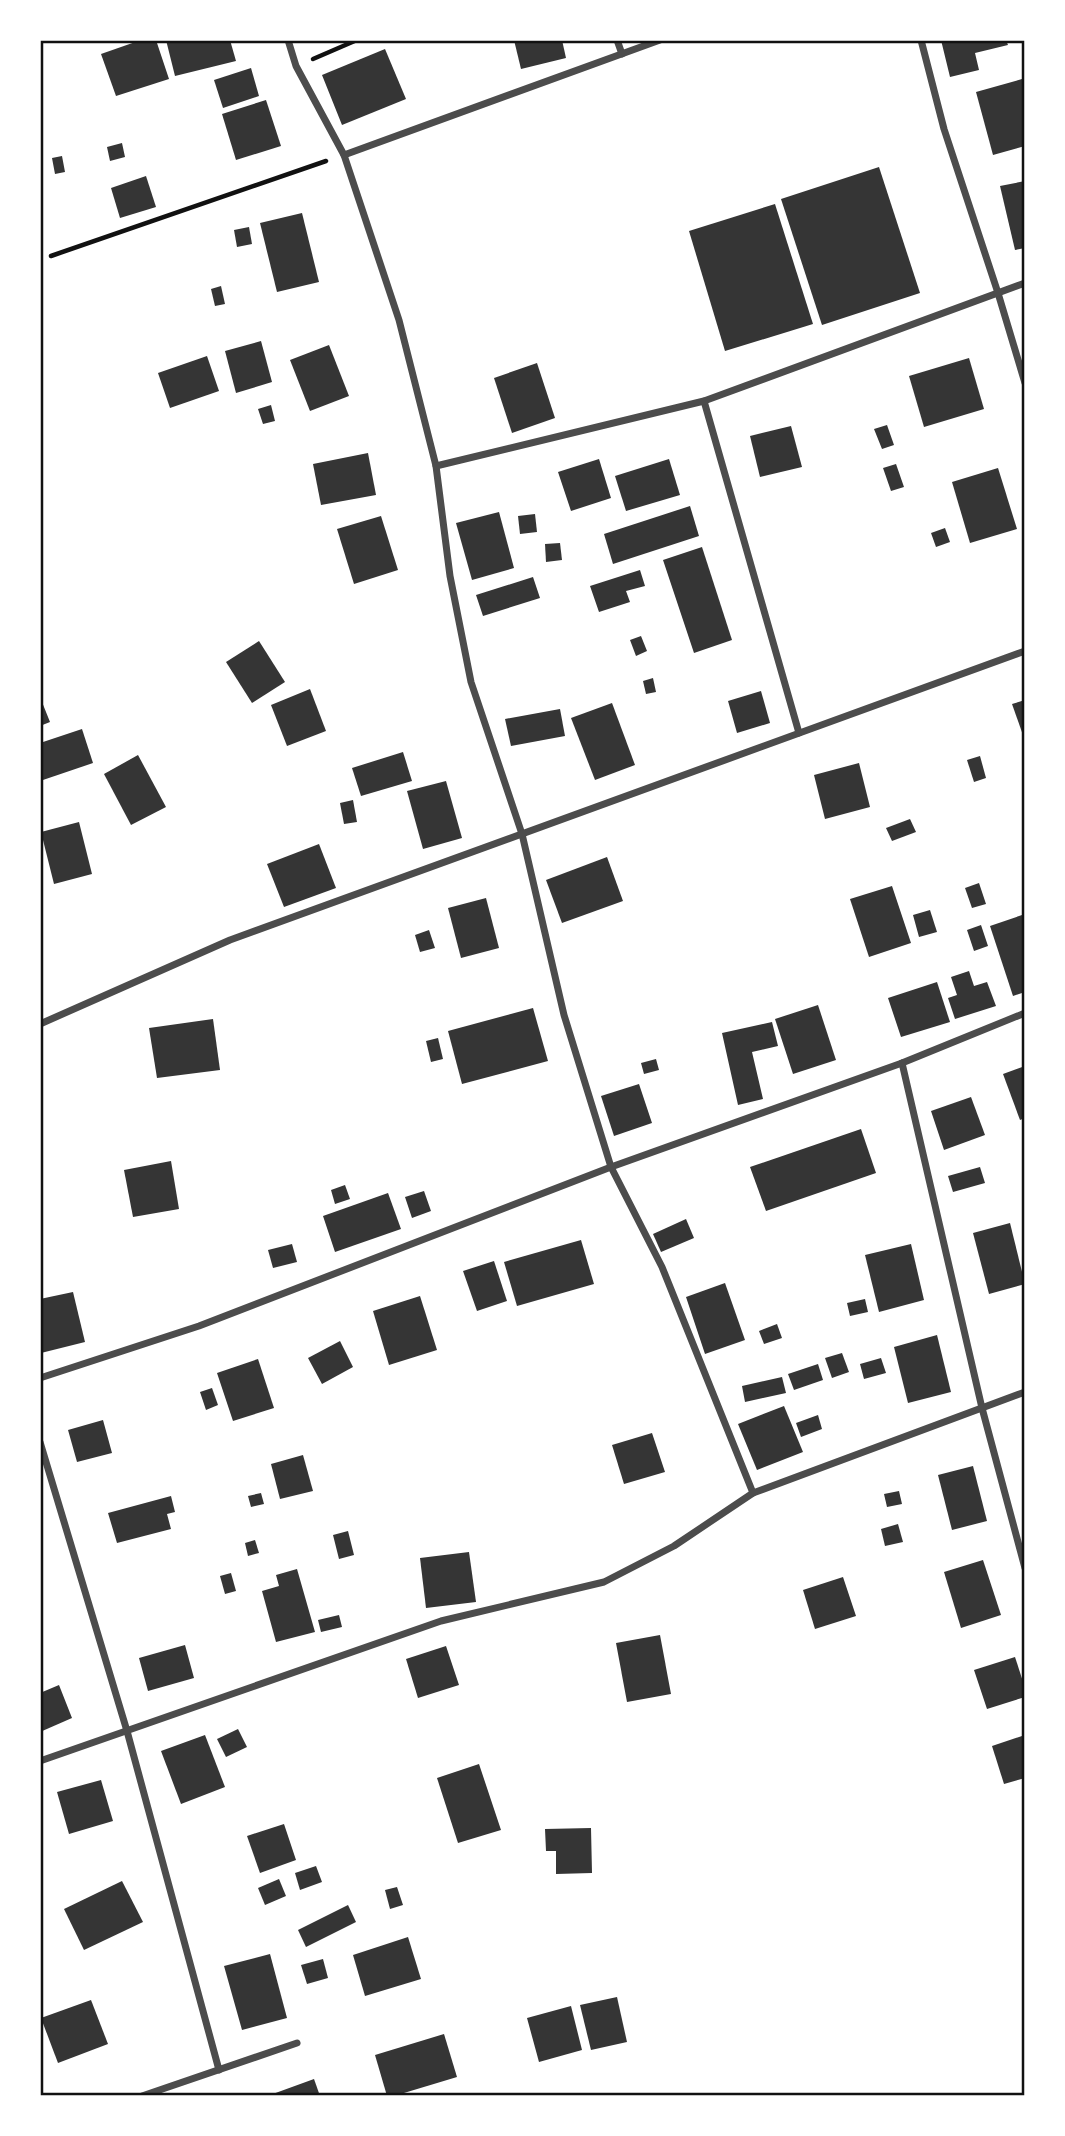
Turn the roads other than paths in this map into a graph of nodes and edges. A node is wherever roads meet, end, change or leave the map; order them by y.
1 (288, 40) edge
2 (617, 40) edge
3 (660, 40) edge
4 (921, 40) edge
5 (622, 54) junction
6 (344, 155) junction
7 (1025, 284) edge
8 (998, 293) junction
9 (1025, 383) edge
10 (704, 401) junction
11 (436, 466) junction
12 (1025, 651) edge
13 (799, 733) junction
14 (522, 834) junction
15 (1025, 1013) edge
16 (40, 1024) edge
17 (902, 1063) junction
18 (611, 1167) junction
19 (40, 1378) edge
20 (1025, 1392) edge
21 (982, 1408) junction
22 (40, 1442) edge
23 (753, 1493) junction
24 (1025, 1568) edge
25 (127, 1731) junction
26 (40, 1761) edge
27 (297, 2043) dead end
28 (219, 2070) junction
29 (142, 2096) edge

1 - 6 street
2 - 5 street
3 - 5 street
4 - 8 street
5 - 6 street
6 - 11 street
7 - 8 street
8 - 9 street
8 - 10 street
10 - 11 street
10 - 13 street
11 - 14 street
12 - 13 street
13 - 14 street
14 - 16 street
14 - 18 street
15 - 17 street
17 - 18 street
17 - 21 street
18 - 19 street
18 - 23 street
20 - 21 street
21 - 23 street
21 - 24 street
22 - 25 street
23 - 25 street
25 - 26 street
25 - 28 street
27 - 28 street
28 - 29 street

